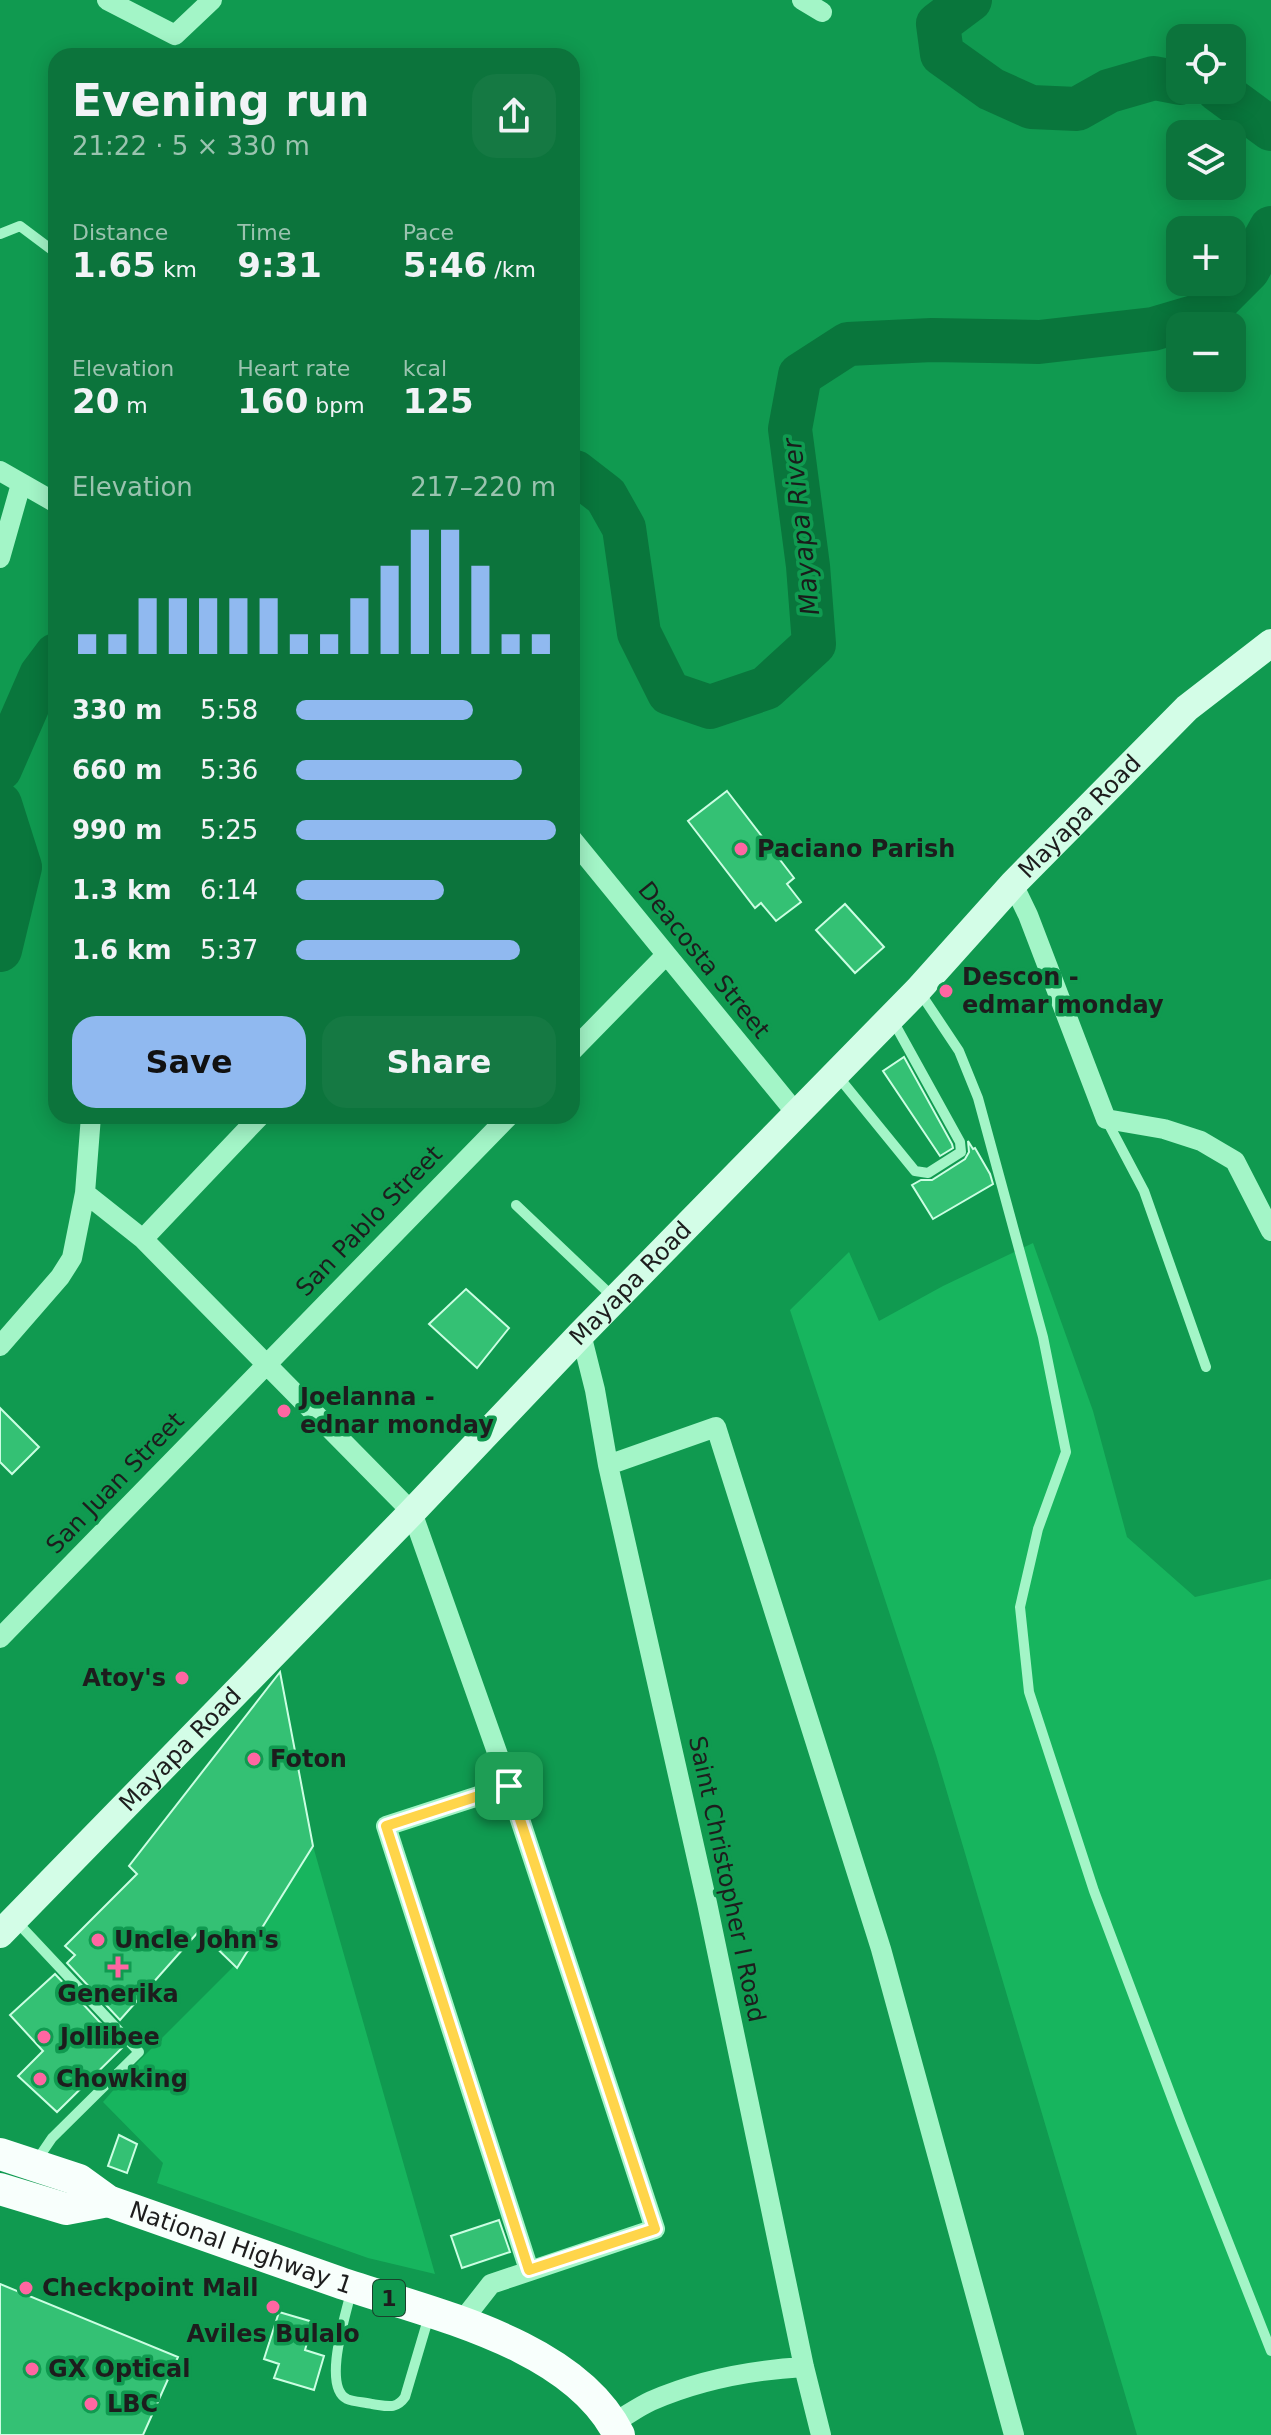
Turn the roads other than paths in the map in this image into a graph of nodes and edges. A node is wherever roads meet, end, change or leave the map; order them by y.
1 (107, 0) edge
2 (212, 0) edge
3 (802, 0) edge
4 (822, 12) dead end
5 (0, 234) edge
6 (48, 247) edge
7 (0, 471) edge
8 (21, 484) junction
9 (48, 499) edge
10 (0, 558) edge
11 (1271, 643) edge
12 (580, 849) edge
13 (1013, 884) junction
14 (666, 955) junction
15 (918, 990) junction
16 (891, 1018) junction
17 (580, 1043) edge
18 (835, 1073) junction
19 (796, 1113) junction
20 (1106, 1119) junction
21 (90, 1124) edge
22 (252, 1124) edge
23 (501, 1124) edge
24 (85, 1193) junction
25 (516, 1205) dead end
26 (1271, 1231) edge
27 (143, 1239) junction
28 (615, 1299) junction
29 (581, 1334) junction
30 (0, 1346) edge
31 (267, 1363) junction
32 (1206, 1367) dead end
33 (608, 1465) junction
34 (412, 1512) junction
35 (0, 1638) edge
36 (509, 1786) junction
37 (7, 1927) edge
38 (0, 2154) edge
39 (33, 2166) junction
40 (0, 2189) edge
41 (108, 2201) junction
42 (529, 2270) junction
43 (352, 2287) junction
44 (431, 2311) junction
45 (462, 2321) junction
46 (1271, 2351) edge
47 (804, 2367) junction
48 (616, 2429) edge
49 (821, 2435) edge
50 (1014, 2435) edge

1 - 2 street
3 - 4 street
5 - 6 lane
7 - 8 street
8 - 9 street
8 - 10 street
11 - 13 main road, Mayapa Road
12 - 14 street, Deacosta Street
13 - 15 main road, Mayapa Road
13 - 20 street
14 - 17 street
14 - 19 street, Deacosta Street
15 - 16 main road, Mayapa Road
15 - 46 lane
16 - 18 main road, Mayapa Road
16 - 18 lane
18 - 19 main road, Mayapa Road
19 - 28 main road, Mayapa Road
20 - 26 street
20 - 32 lane
21 - 24 street
22 - 27 street
23 - 31 street, San Pablo Street
24 - 27 street
24 - 30 street
25 - 28 lane
27 - 31 street
28 - 29 main road, Mayapa Road
29 - 33 street, Saint Christopher I Road
29 - 34 main road, Mayapa Road
31 - 34 street
31 - 35 street, San Juan Street
33 - 47 street, Saint Christopher I Road
33 - 50 street
34 - 36 street
34 - 37 main road, Mayapa Road
36 - 42 street
36 - 42 street
37 - 39 lane
38 - 39 highway, National Highway 1 / 1
39 - 41 highway, National Highway 1 / 1
40 - 41 highway, National Highway 1
41 - 43 highway, National Highway 1 / 1
42 - 45 street
43 - 44 highway, National Highway 1 / 1
43 - 44 lane
44 - 45 highway, National Highway 1 / 1
45 - 48 highway, National Highway 1 / 1
47 - 48 street
47 - 49 street, Saint Christopher I Road

